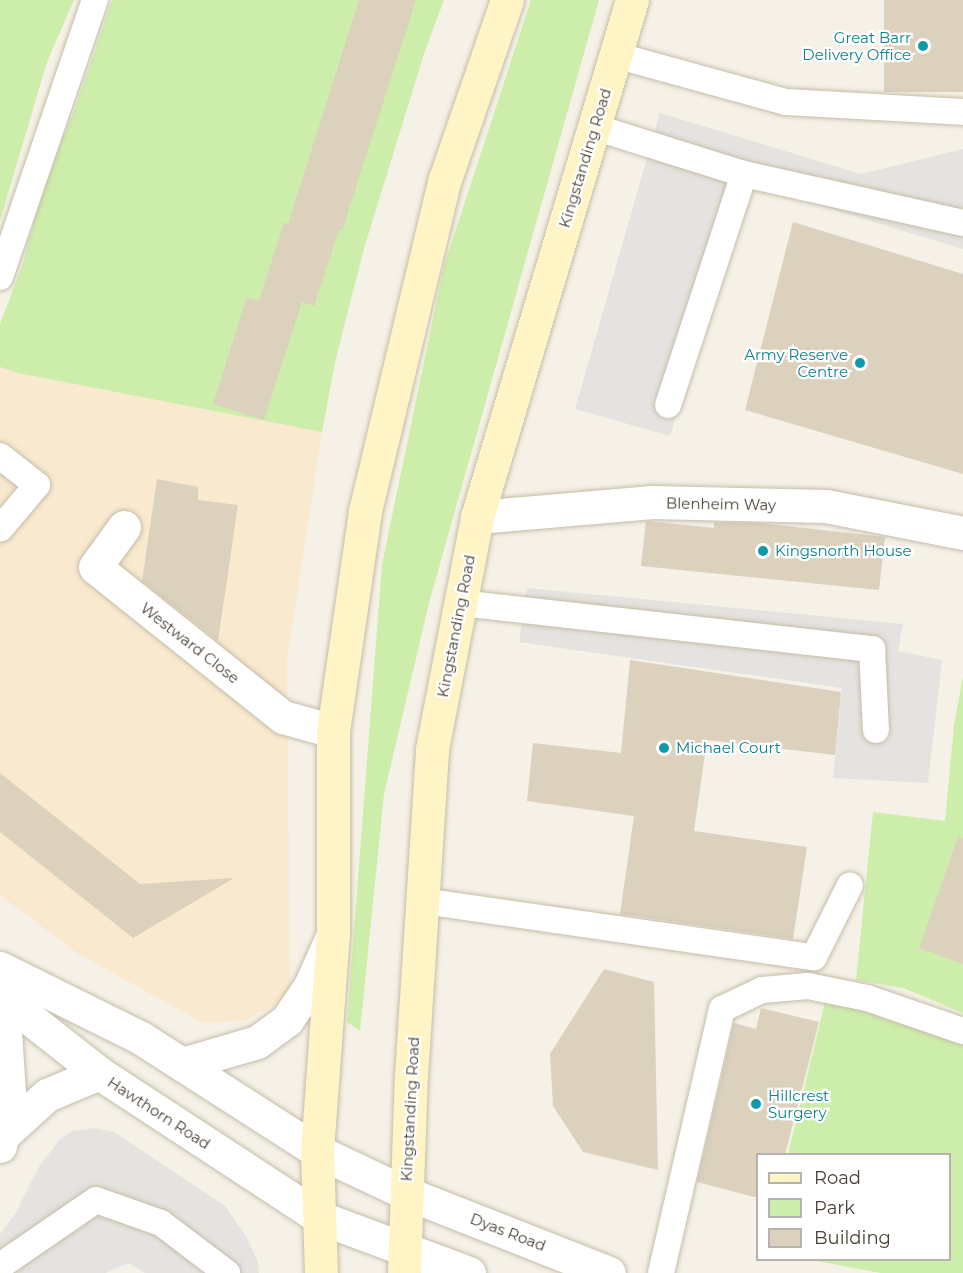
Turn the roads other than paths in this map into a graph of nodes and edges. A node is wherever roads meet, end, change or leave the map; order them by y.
1 (95, 0) edge
2 (507, 0) edge
3 (632, 0) edge
4 (615, 55) junction
5 (963, 112) edge
6 (594, 127) junction
7 (744, 174) junction
8 (963, 222) edge
9 (0, 278) edge
10 (668, 405) dead end
11 (0, 456) edge
12 (477, 517) junction
13 (124, 527) dead end
14 (0, 529) edge
15 (963, 533) edge
16 (461, 603) junction
17 (876, 730) dead end
18 (333, 731) junction
19 (850, 885) dead end
20 (423, 901) junction
21 (333, 934) junction
22 (7, 986) edge
23 (963, 1031) edge
24 (182, 1064) junction
25 (99, 1073) junction
26 (2, 1140) edge
27 (317, 1151) junction
28 (406, 1193) junction
29 (321, 1218) junction
30 (404, 1261) edge
31 (0, 1266) edge
32 (227, 1273) edge
33 (321, 1273) edge
34 (469, 1273) edge
35 (609, 1273) edge
36 (661, 1273) edge

1 - 9 lane
2 - 18 main road
3 - 4 main road, Kingstanding Road
4 - 5 lane
4 - 6 main road, Kingstanding Road
6 - 7 lane
6 - 12 main road, Kingstanding Road
7 - 8 lane
7 - 10 lane
11 - 14 lane
12 - 15 street, Blenheim Way
12 - 16 main road, Kingstanding Road
13 - 18 street, Westward Close
16 - 17 lane
16 - 20 main road, Kingstanding Road
18 - 21 main road
19 - 20 lane
20 - 28 main road, Kingstanding Road
21 - 24 street
21 - 27 main road
22 - 24 street
22 - 25 street, Hawthorn Road
22 - 26 street
23 - 36 lane
24 - 27 street
25 - 26 street
25 - 29 street, Hawthorn Road
27 - 28 street, Dyas Road
27 - 29 main road
28 - 30 main road, Kingstanding Road
28 - 35 street, Dyas Road
29 - 30 street, Hawthorn Road
29 - 33 main road
30 - 34 street
31 - 32 lane

